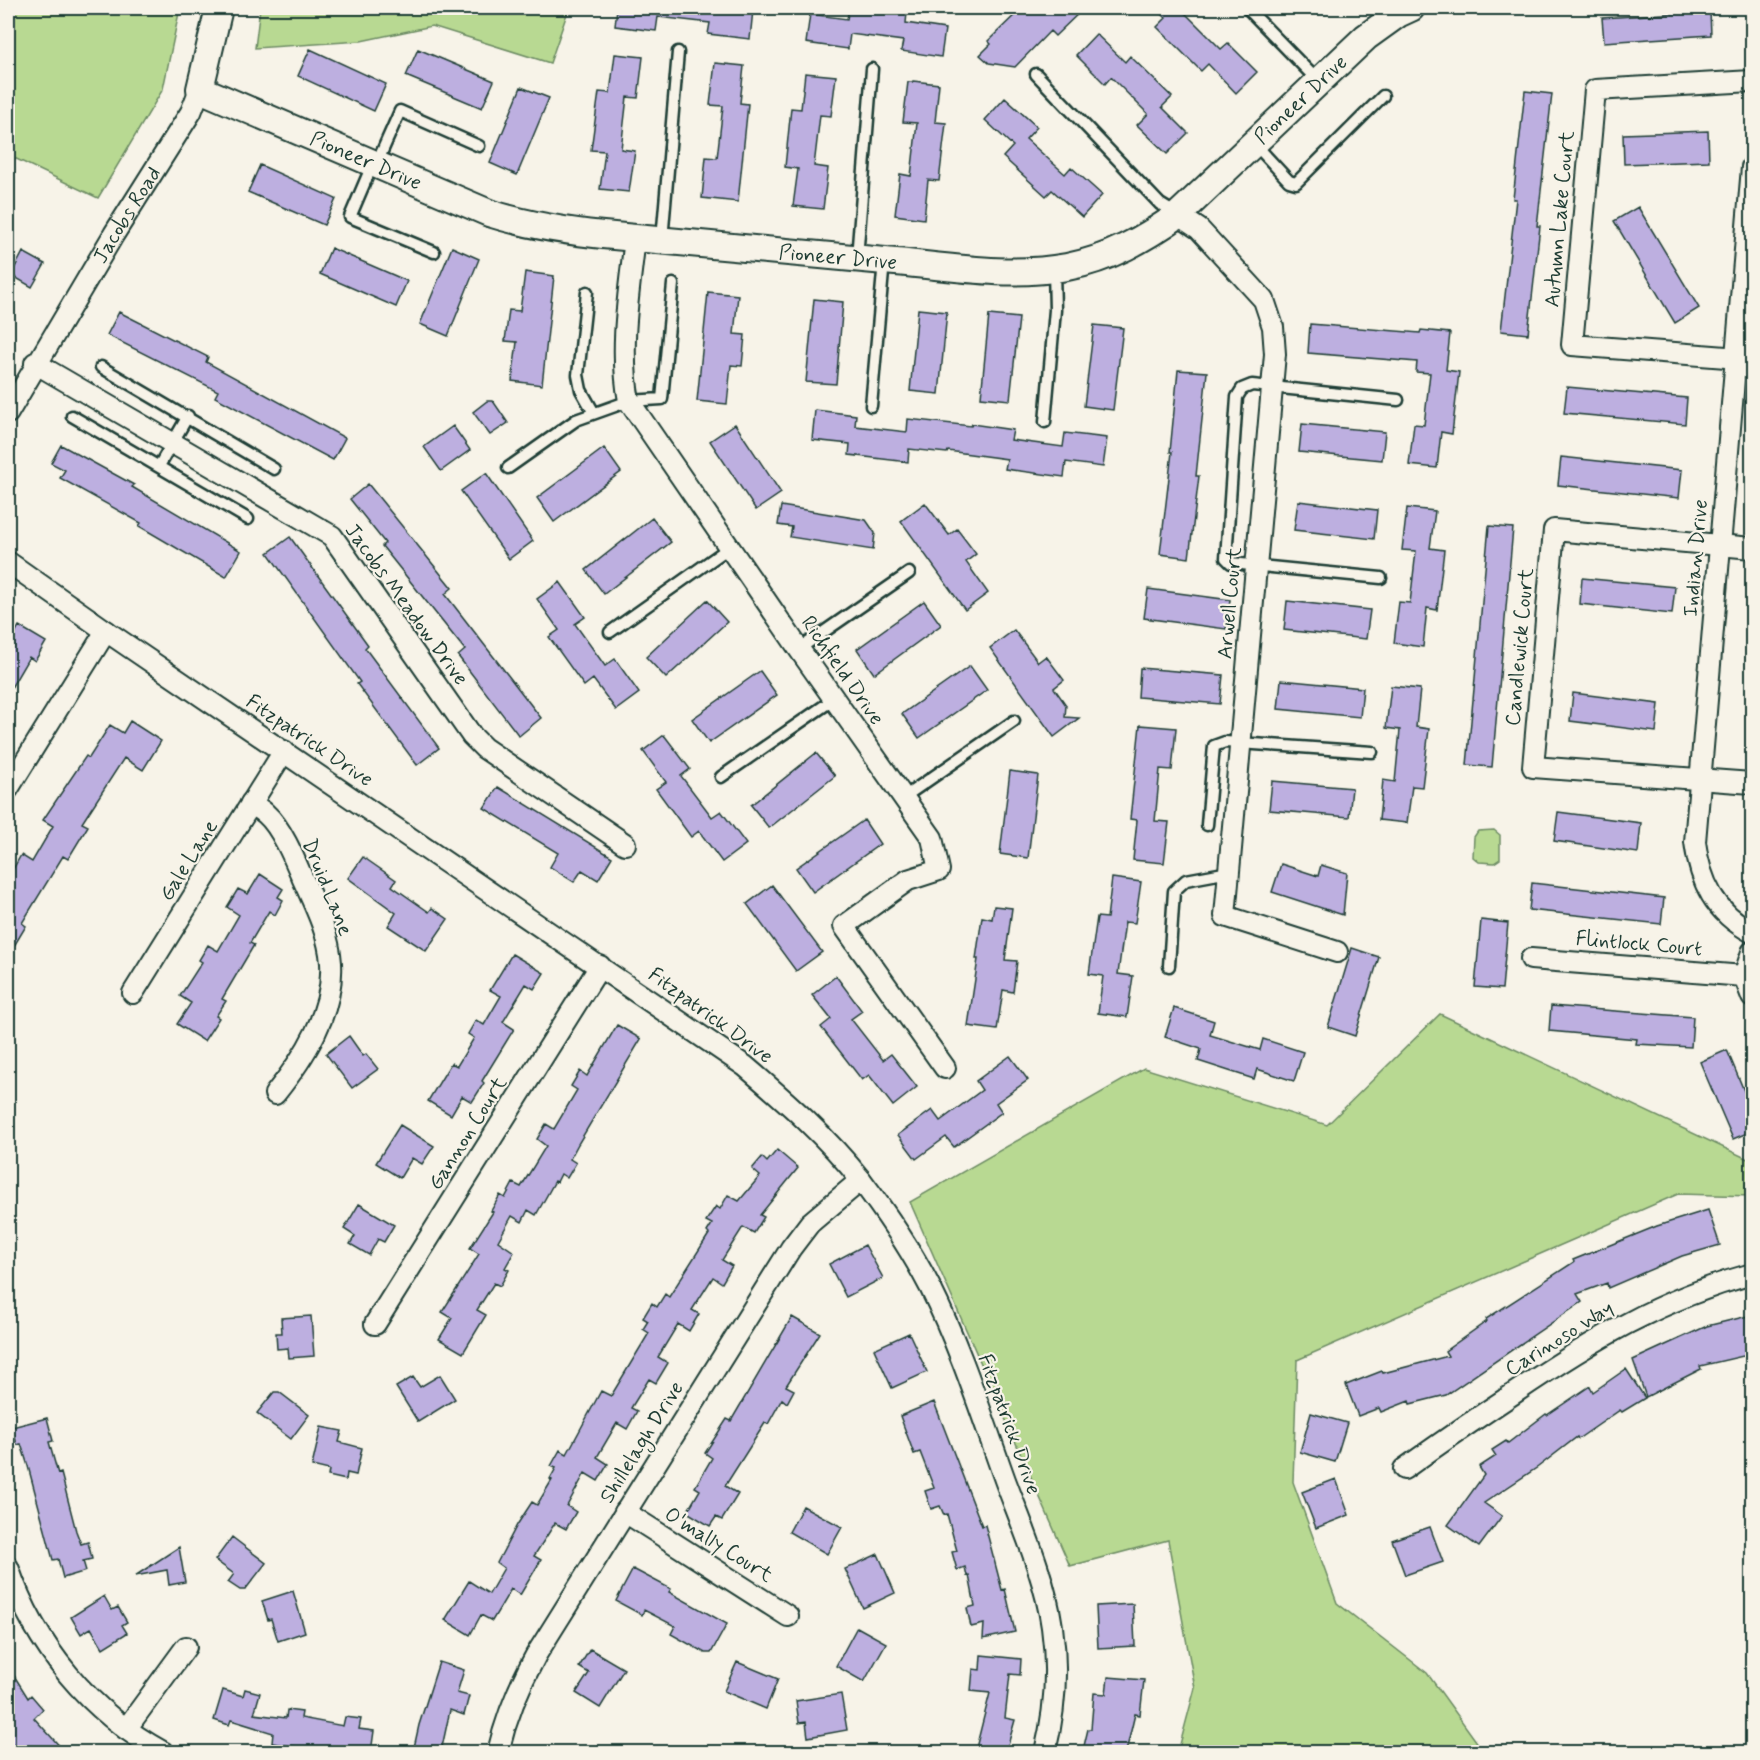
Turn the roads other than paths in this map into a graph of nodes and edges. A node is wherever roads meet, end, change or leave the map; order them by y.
1 (219, 8) edge
2 (1247, 8) edge
3 (1411, 8) edge
4 (678, 52) dead end
5 (872, 69) dead end
6 (1036, 74) dead end
7 (1318, 81) junction
8 (1752, 81) edge
9 (200, 89) junction
10 (1383, 96) dead end
11 (1254, 143) junction
12 (479, 146) dead end
13 (375, 164) junction
14 (1752, 167) edge
15 (1178, 215) junction
16 (635, 238) junction
17 (662, 241) junction
18 (434, 252) dead end
19 (857, 258) junction
20 (884, 261) junction
21 (1054, 269) junction
22 (673, 284) dead end
23 (587, 292) dead end
24 (1744, 359) edge
25 (35, 363) junction
26 (101, 367) dead end
27 (1273, 387) junction
28 (1398, 400) dead end
29 (629, 402) junction
30 (871, 406) dead end
31 (8, 413) edge
32 (594, 413) junction
33 (72, 416) dead end
34 (188, 417) junction
35 (1045, 422) dead end
36 (172, 444) junction
37 (159, 466) junction
38 (508, 468) dead end
39 (274, 469) dead end
40 (248, 519) dead end
41 (1720, 545) junction
42 (730, 547) junction
43 (1752, 548) edge
44 (8, 562) edge
45 (1257, 565) junction
46 (909, 573) dead end
47 (1381, 578) dead end
48 (106, 631) junction
49 (610, 632) dead end
50 (799, 649) junction
51 (834, 699) junction
52 (1014, 721) dead end
53 (1240, 743) junction
54 (284, 751) junction
55 (1372, 752) dead end
56 (721, 777) dead end
57 (1700, 780) junction
58 (1752, 783) edge
59 (8, 789) edge
60 (904, 797) junction
61 (251, 803) junction
62 (1207, 825) dead end
63 (625, 844) dead end
64 (1229, 872) junction
65 (1752, 932) edge
66 (1337, 952) dead end
67 (1752, 952) edge
68 (1530, 959) dead end
69 (600, 966) junction
70 (1169, 966) dead end
71 (1744, 976) junction
72 (133, 993) dead end
73 (1752, 997) edge
74 (945, 1068) dead end
75 (275, 1094) dead end
76 (861, 1180) junction
77 (1752, 1275) edge
78 (375, 1324) dead end
79 (1404, 1469) dead end
80 (625, 1512) junction
81 (8, 1567) edge
82 (788, 1616) dead end
83 (186, 1647) dead end
84 (126, 1729) junction
85 (163, 1752) edge
86 (498, 1752) edge
87 (1045, 1752) edge

1 - 9 street, Jacobs Road
2 - 7 lane
3 - 7 street, Pioneer Drive
4 - 17 lane
5 - 19 lane
6 - 15 lane
7 - 11 street, Pioneer Drive
8 - 24 street, Autumn Lake Court
9 - 13 street, Pioneer Drive
9 - 25 street, Jacobs Road
10 - 11 lane
11 - 15 street, Pioneer Drive
12 - 13 lane
13 - 16 street, Pioneer Drive
13 - 18 lane
14 - 24 street, Indian Drive
15 - 21 street, Pioneer Drive
15 - 27 street, Arwell Court
16 - 17 street, Pioneer Drive
16 - 29 street, Richfield Drive
17 - 19 street, Pioneer Drive
19 - 20 street, Pioneer Drive
20 - 21 street, Pioneer Drive
20 - 30 lane
21 - 35 lane
22 - 29 lane
23 - 32 lane
24 - 41 street, Indian Drive
25 - 31 street, Jacobs Road
25 - 36 street, Jacobs Meadow Drive
26 - 34 lane
27 - 28 lane
27 - 45 street, Arwell Court
27 - 45 lane
29 - 32 lane
29 - 42 street, Richfield Drive
32 - 38 lane
33 - 37 lane
34 - 36 lane
34 - 39 lane
36 - 37 lane
36 - 63 street, Jacobs Meadow Drive
37 - 40 lane
41 - 43 street
41 - 57 street, Indian Drive
41 - 57 street, Candlewick Court
42 - 49 lane
42 - 50 street, Richfield Drive
44 - 48 street, Fitzpatrick Drive
45 - 47 lane
45 - 53 street, Arwell Court
46 - 50 lane
48 - 54 street, Fitzpatrick Drive
48 - 59 street
50 - 51 street, Richfield Drive
51 - 56 lane
51 - 60 street, Richfield Drive
52 - 60 lane
53 - 55 lane
53 - 62 lane
53 - 64 street, Arwell Court
54 - 61 street, Gale Lane
54 - 69 street, Fitzpatrick Drive
57 - 58 street
57 - 65 street, Indian Drive
60 - 74 street, Richfield Drive
61 - 72 street, Gale Lane
61 - 75 street, Druid Lane
64 - 66 street, Arwell Court
64 - 70 lane
67 - 71 street
68 - 71 street, Flintlock Court
69 - 76 street, Fitzpatrick Drive
69 - 78 street, Gannon Court
71 - 73 street
76 - 80 street, Shillelagh Drive
76 - 87 street, Fitzpatrick Drive
77 - 79 street, Carinoso Way
80 - 82 street, O'mally Court
80 - 86 street, Shillelagh Drive
81 - 84 street
83 - 84 street
84 - 85 street

